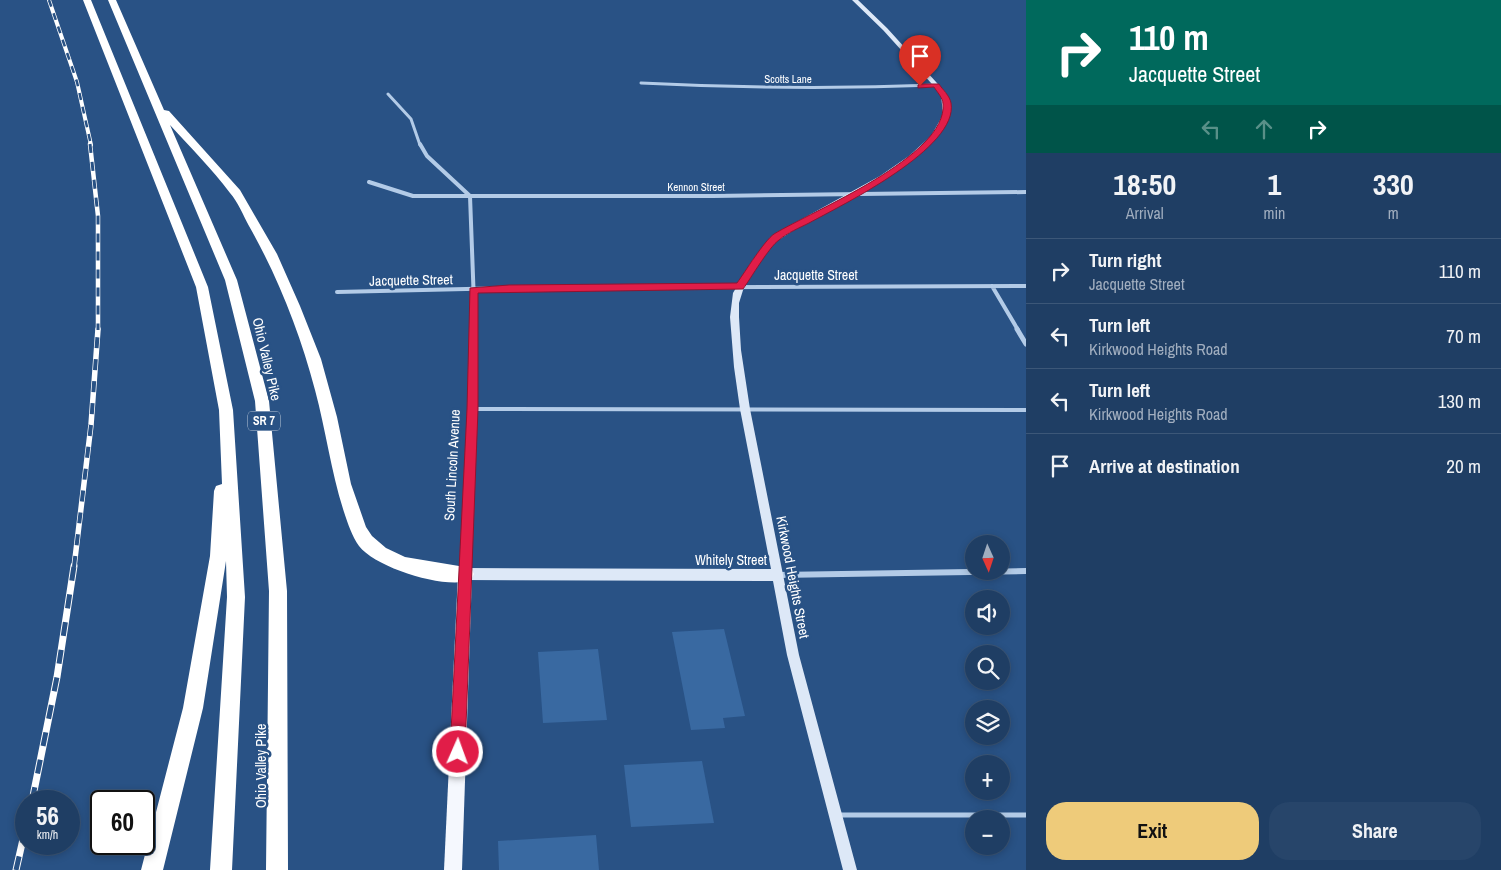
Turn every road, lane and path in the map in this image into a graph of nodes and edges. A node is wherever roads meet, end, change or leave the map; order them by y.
1 (87, 0) edge
2 (112, 0) edge
3 (855, 0) edge
4 (641, 83) dead end
5 (936, 85) junction
6 (388, 94) dead end
7 (157, 104) junction
8 (369, 182) dead end
9 (1026, 192) edge
10 (859, 193) junction
11 (470, 196) junction
12 (740, 286) junction
13 (992, 286) junction
14 (1026, 286) edge
15 (474, 290) junction
16 (337, 292) dead end
17 (1026, 344) edge
18 (473, 409) junction
19 (226, 410) junction
20 (745, 410) junction
21 (1026, 410) edge
22 (1026, 571) edge
23 (465, 574) junction
24 (778, 575) junction
25 (837, 815) junction
26 (1026, 815) edge
27 (152, 870) edge
28 (221, 870) edge
29 (277, 870) edge
30 (453, 870) edge
31 (850, 870) edge

1 - 19 highway
2 - 7 highway, Ohio Valley Pike / SR 7
3 - 5 street
4 - 5 street, Scotts Lane
5 - 10 street
6 - 11 street
7 - 23 highway
7 - 29 highway, Ohio Valley Pike / SR 7
8 - 11 street, Kennon Street
9 - 10 street, Kennon Street
10 - 11 street, Kennon Street
10 - 12 street
11 - 15 street, South Lincoln Avenue
12 - 13 street, Jacquette Street
12 - 15 street, Jacquette Street
12 - 20 street, Kirkwood Heights Street
13 - 14 street, Jacquette Street
13 - 17 street
15 - 16 street, Jacquette Street
15 - 18 street, South Lincoln Avenue
18 - 20 lane
18 - 23 street, South Lincoln Avenue
19 - 27 highway
19 - 28 highway
20 - 21 lane
20 - 24 street, Kirkwood Heights Street
22 - 24 street, Whitely Street
23 - 24 street, Whitely Street
23 - 30 main road, South Lincoln Avenue
24 - 25 street, Kirkwood Heights Street
25 - 26 lane
25 - 31 street, Kirkwood Heights Street

